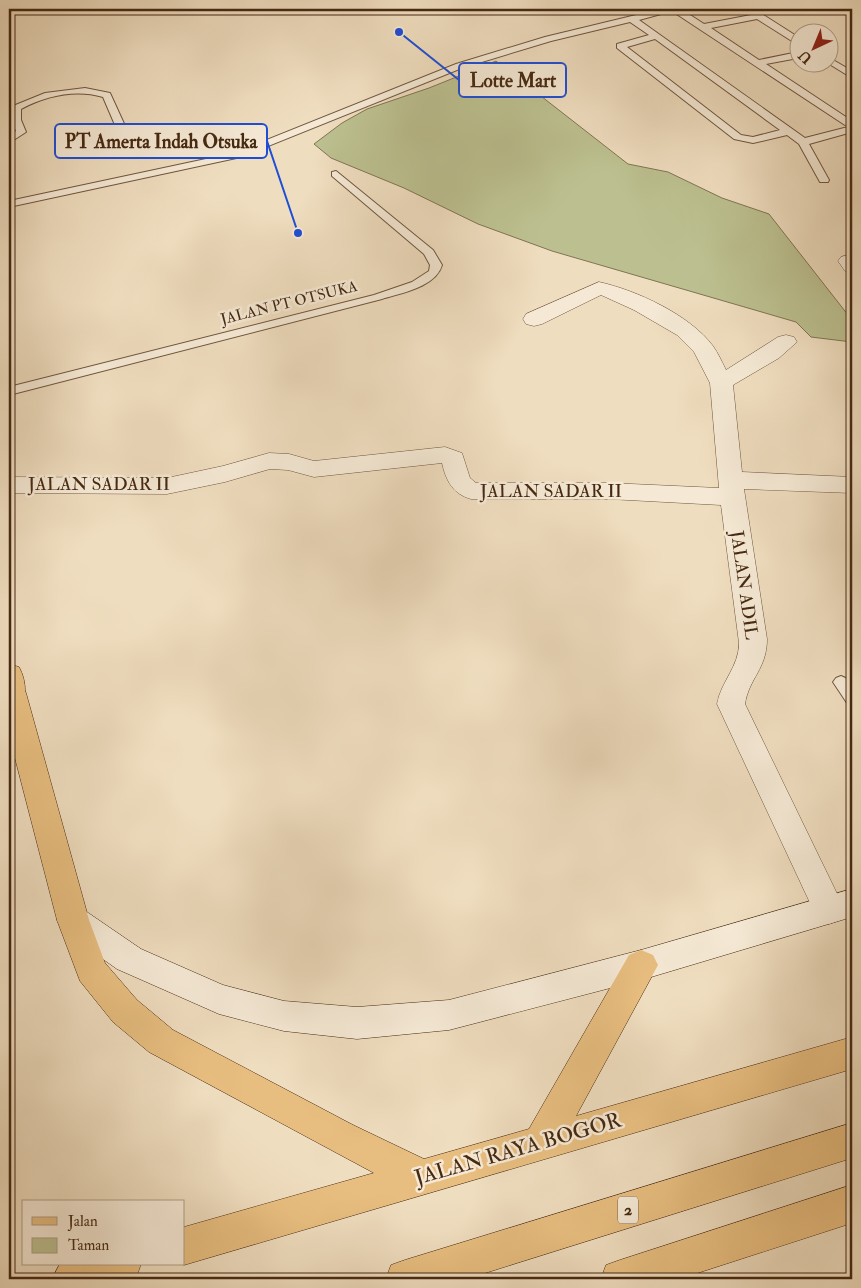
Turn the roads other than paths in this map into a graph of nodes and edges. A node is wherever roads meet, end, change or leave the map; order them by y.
1 (671, 9) edge
2 (675, 9) edge
3 (748, 9) edge
4 (759, 16) junction
5 (630, 18) junction
6 (704, 27) junction
7 (788, 35) edge
8 (656, 36) junction
9 (788, 56) edge
10 (759, 63) junction
11 (838, 66) edge
12 (852, 75) edge
13 (852, 125) edge
14 (852, 129) edge
15 (790, 131) junction
16 (126, 139) dead end
17 (9, 140) edge
18 (803, 142) junction
19 (336, 174) dead end
20 (824, 180) dead end
21 (9, 204) edge
22 (534, 319) dead end
23 (786, 342) dead end
24 (721, 383) junction
25 (9, 391) edge
26 (9, 485) edge
27 (852, 485) edge
28 (731, 489) junction
29 (841, 682) dead end
30 (10, 691) edge
31 (852, 700) edge
32 (9, 724) edge
33 (840, 906) edge
34 (73, 920) junction
35 (641, 964) junction
36 (852, 1053) edge
37 (852, 1140) edge
38 (541, 1143) junction
39 (420, 1176) junction
40 (852, 1204) edge
41 (185, 1246) edge
42 (115, 1266) edge
43 (71, 1279) edge
44 (405, 1279) edge
45 (620, 1279) edge

1 - 5 lane
2 - 6 lane
3 - 4 lane
4 - 6 lane
4 - 7 lane
5 - 8 lane
5 - 21 lane
6 - 10 lane
8 - 15 lane
8 - 15 lane
9 - 10 lane
10 - 13 lane
11 - 12 lane
14 - 18 lane
15 - 18 lane
16 - 17 lane
18 - 20 lane
19 - 25 lane, JALAN PT OTSUKA
22 - 24 street, JALAN ADIL
23 - 24 street
24 - 28 street, JALAN ADIL
26 - 28 street, JALAN SADAR II
27 - 28 street
28 - 33 street, JALAN ADIL
29 - 31 lane
30 - 32 highway
30 - 34 highway
33 - 35 street
34 - 35 street
34 - 39 highway
35 - 38 highway
36 - 38 highway, JALAN RAYA BOGOR
37 - 44 highway, 2
38 - 39 highway, JALAN RAYA BOGOR
39 - 41 highway, JALAN RAYA BOGOR
40 - 45 highway
42 - 43 highway

